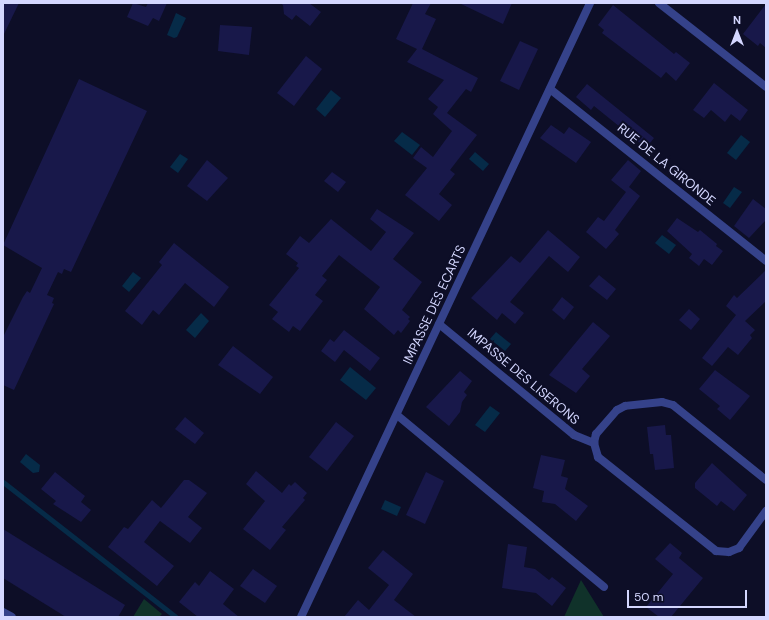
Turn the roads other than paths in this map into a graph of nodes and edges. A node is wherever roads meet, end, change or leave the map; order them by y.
1 (590, 3) edge
2 (659, 3) edge
3 (766, 87) edge
4 (550, 88) junction
5 (766, 261) edge
6 (440, 324) junction
7 (397, 415) junction
8 (594, 443) junction
9 (766, 480) edge
10 (766, 510) edge
11 (604, 587) dead end
12 (3, 612) edge
13 (12, 617) edge
14 (301, 617) edge

1 - 4 street, IMPASSE DES ECARTS
2 - 3 street
4 - 5 street, RUE DE LA GIRONDE
4 - 6 street, IMPASSE DES ECARTS
6 - 7 street, IMPASSE DES ECARTS
6 - 8 street, IMPASSE DES LISERONS
7 - 11 street
7 - 14 street, IMPASSE DES ECARTS
8 - 9 street
8 - 10 street
12 - 13 street

